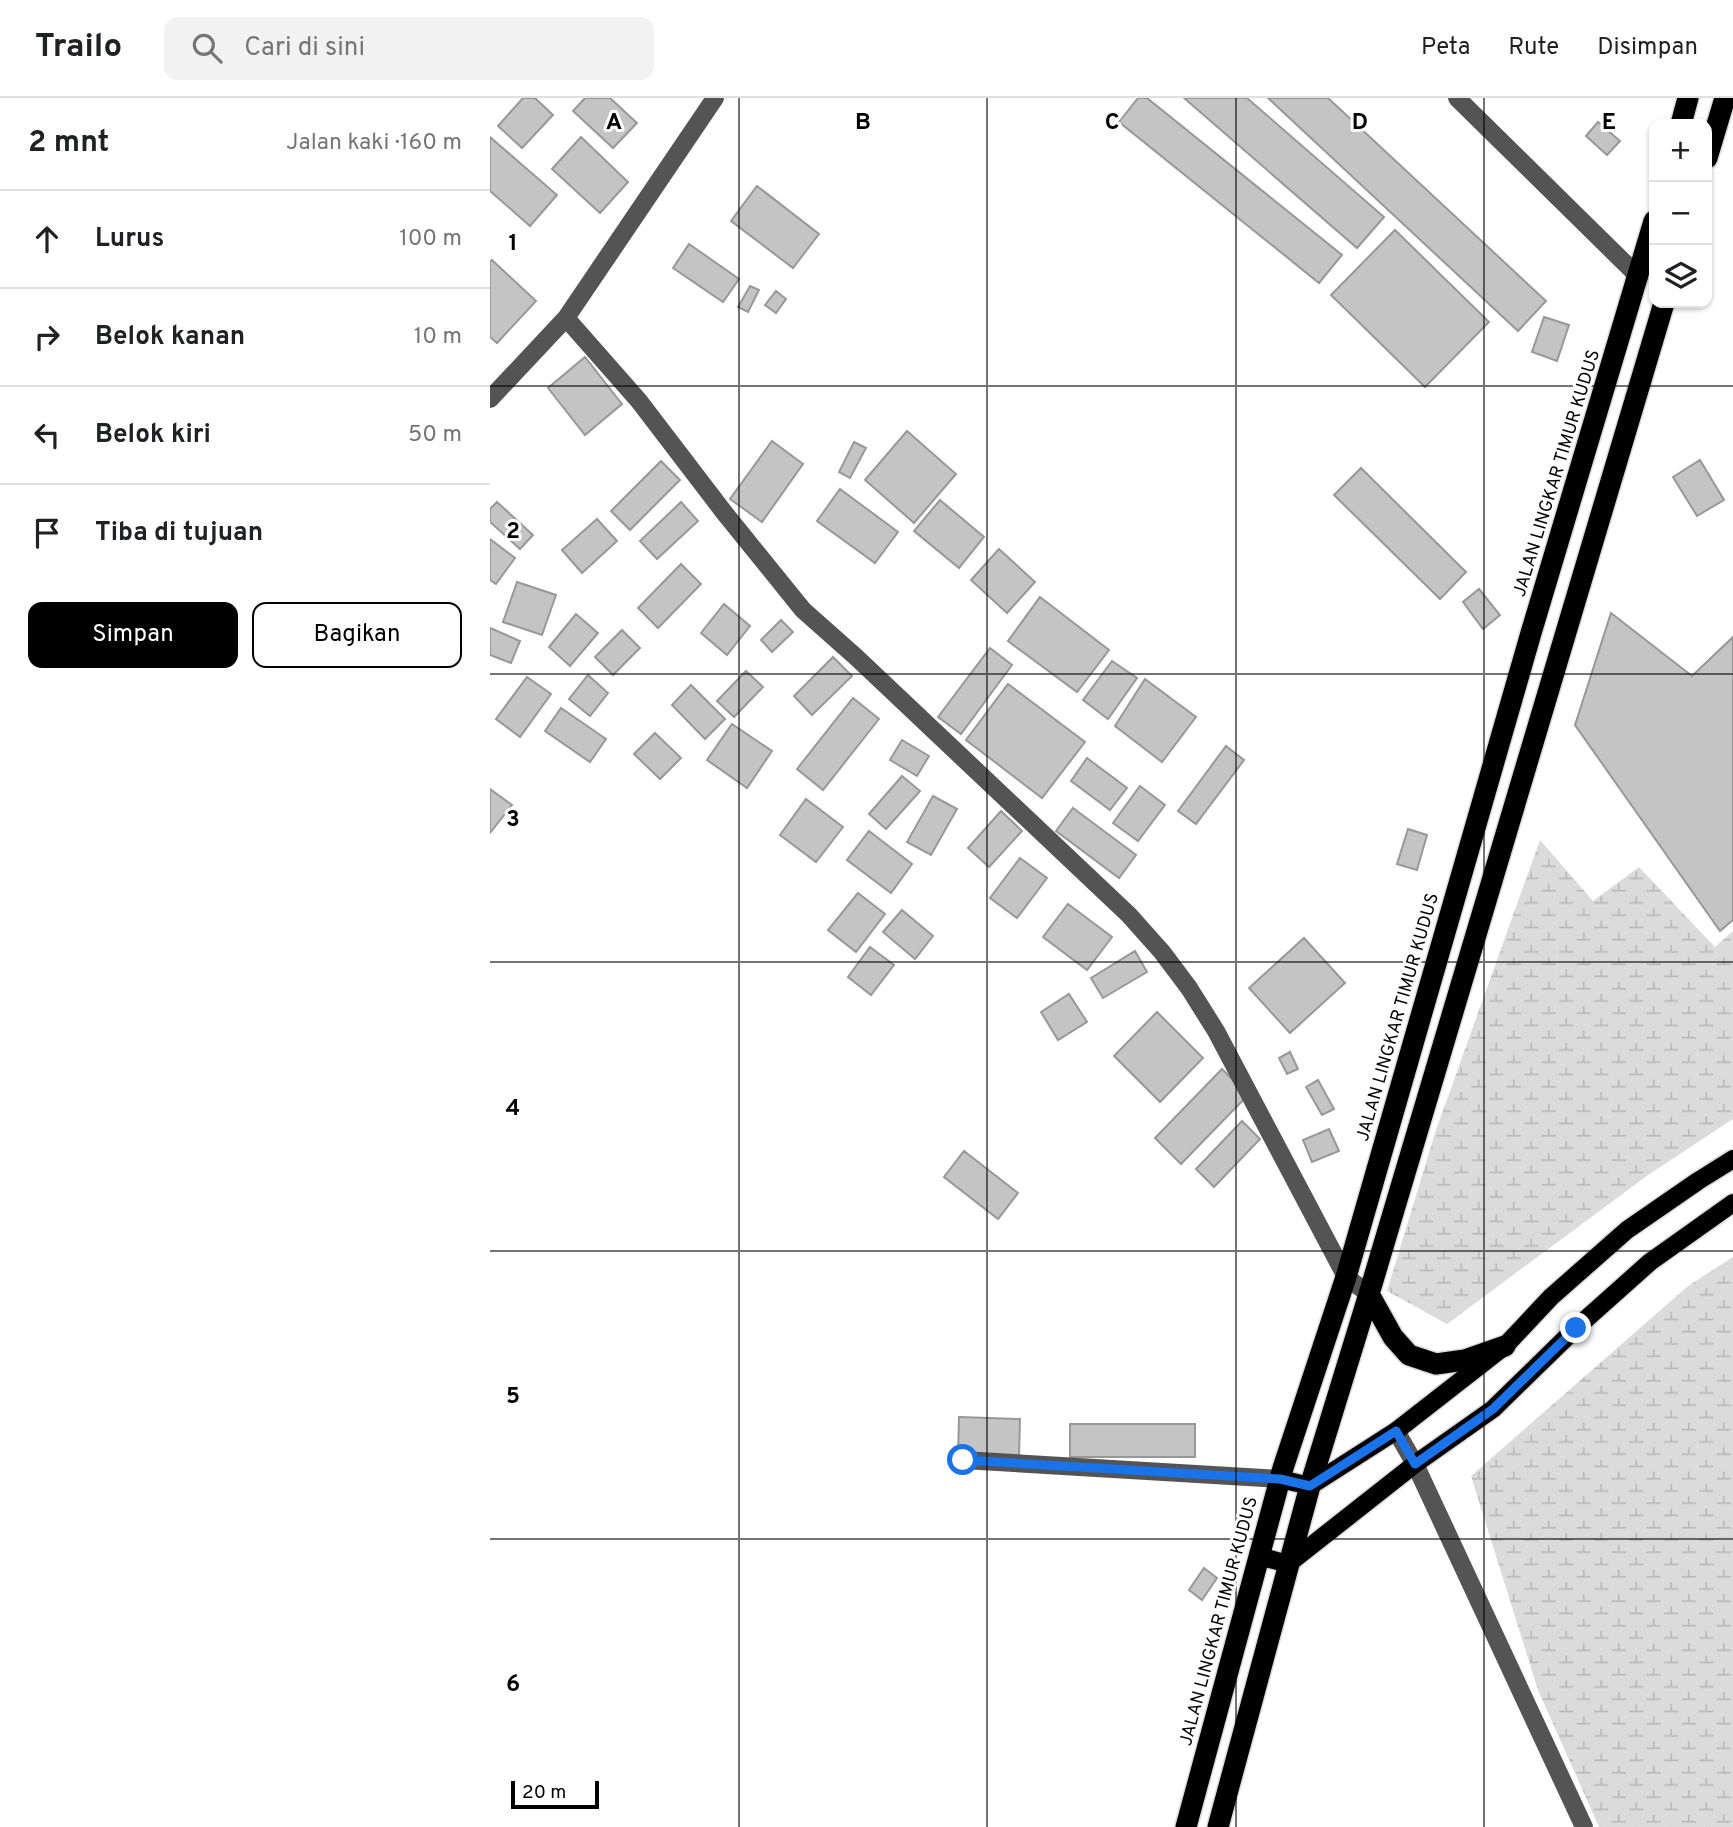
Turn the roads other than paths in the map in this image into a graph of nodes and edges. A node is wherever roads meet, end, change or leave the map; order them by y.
1 (715, 98) edge
2 (1457, 98) edge
3 (1688, 98) edge
4 (1725, 98) edge
5 (1682, 119) edge
6 (1712, 141) edge
7 (1649, 239) edge
8 (1639, 277) junction
9 (1663, 308) edge
10 (566, 318) junction
11 (490, 399) edge
12 (1733, 1160) edge
13 (1733, 1203) edge
14 (1346, 1277) junction
15 (1368, 1294) junction
16 (1505, 1346) junction
17 (1396, 1431) junction
18 (963, 1460) dead end
19 (1415, 1464) junction
20 (1280, 1479) junction
21 (1310, 1486) junction
22 (1259, 1556) junction
23 (1288, 1564) junction
24 (1186, 1827) edge
25 (1218, 1827) edge
26 (1584, 1827) edge

1 - 10 street
2 - 8 street
3 - 5 highway
4 - 6 highway
7 - 8 highway, JALAN LINGKAR TIMUR KUDUS
8 - 14 highway, JALAN LINGKAR TIMUR KUDUS
9 - 15 highway
10 - 11 street
10 - 14 street
12 - 16 main road
13 - 19 main road
14 - 15 street
14 - 20 highway, JALAN LINGKAR TIMUR KUDUS
15 - 16 highway
15 - 21 highway
16 - 17 main road
17 - 19 street
17 - 21 main road
18 - 20 street
19 - 23 main road
19 - 26 street
20 - 21 main road
20 - 22 highway, JALAN LINGKAR TIMUR KUDUS
21 - 23 highway
22 - 23 main road
22 - 24 highway, JALAN LINGKAR TIMUR KUDUS
23 - 25 highway

